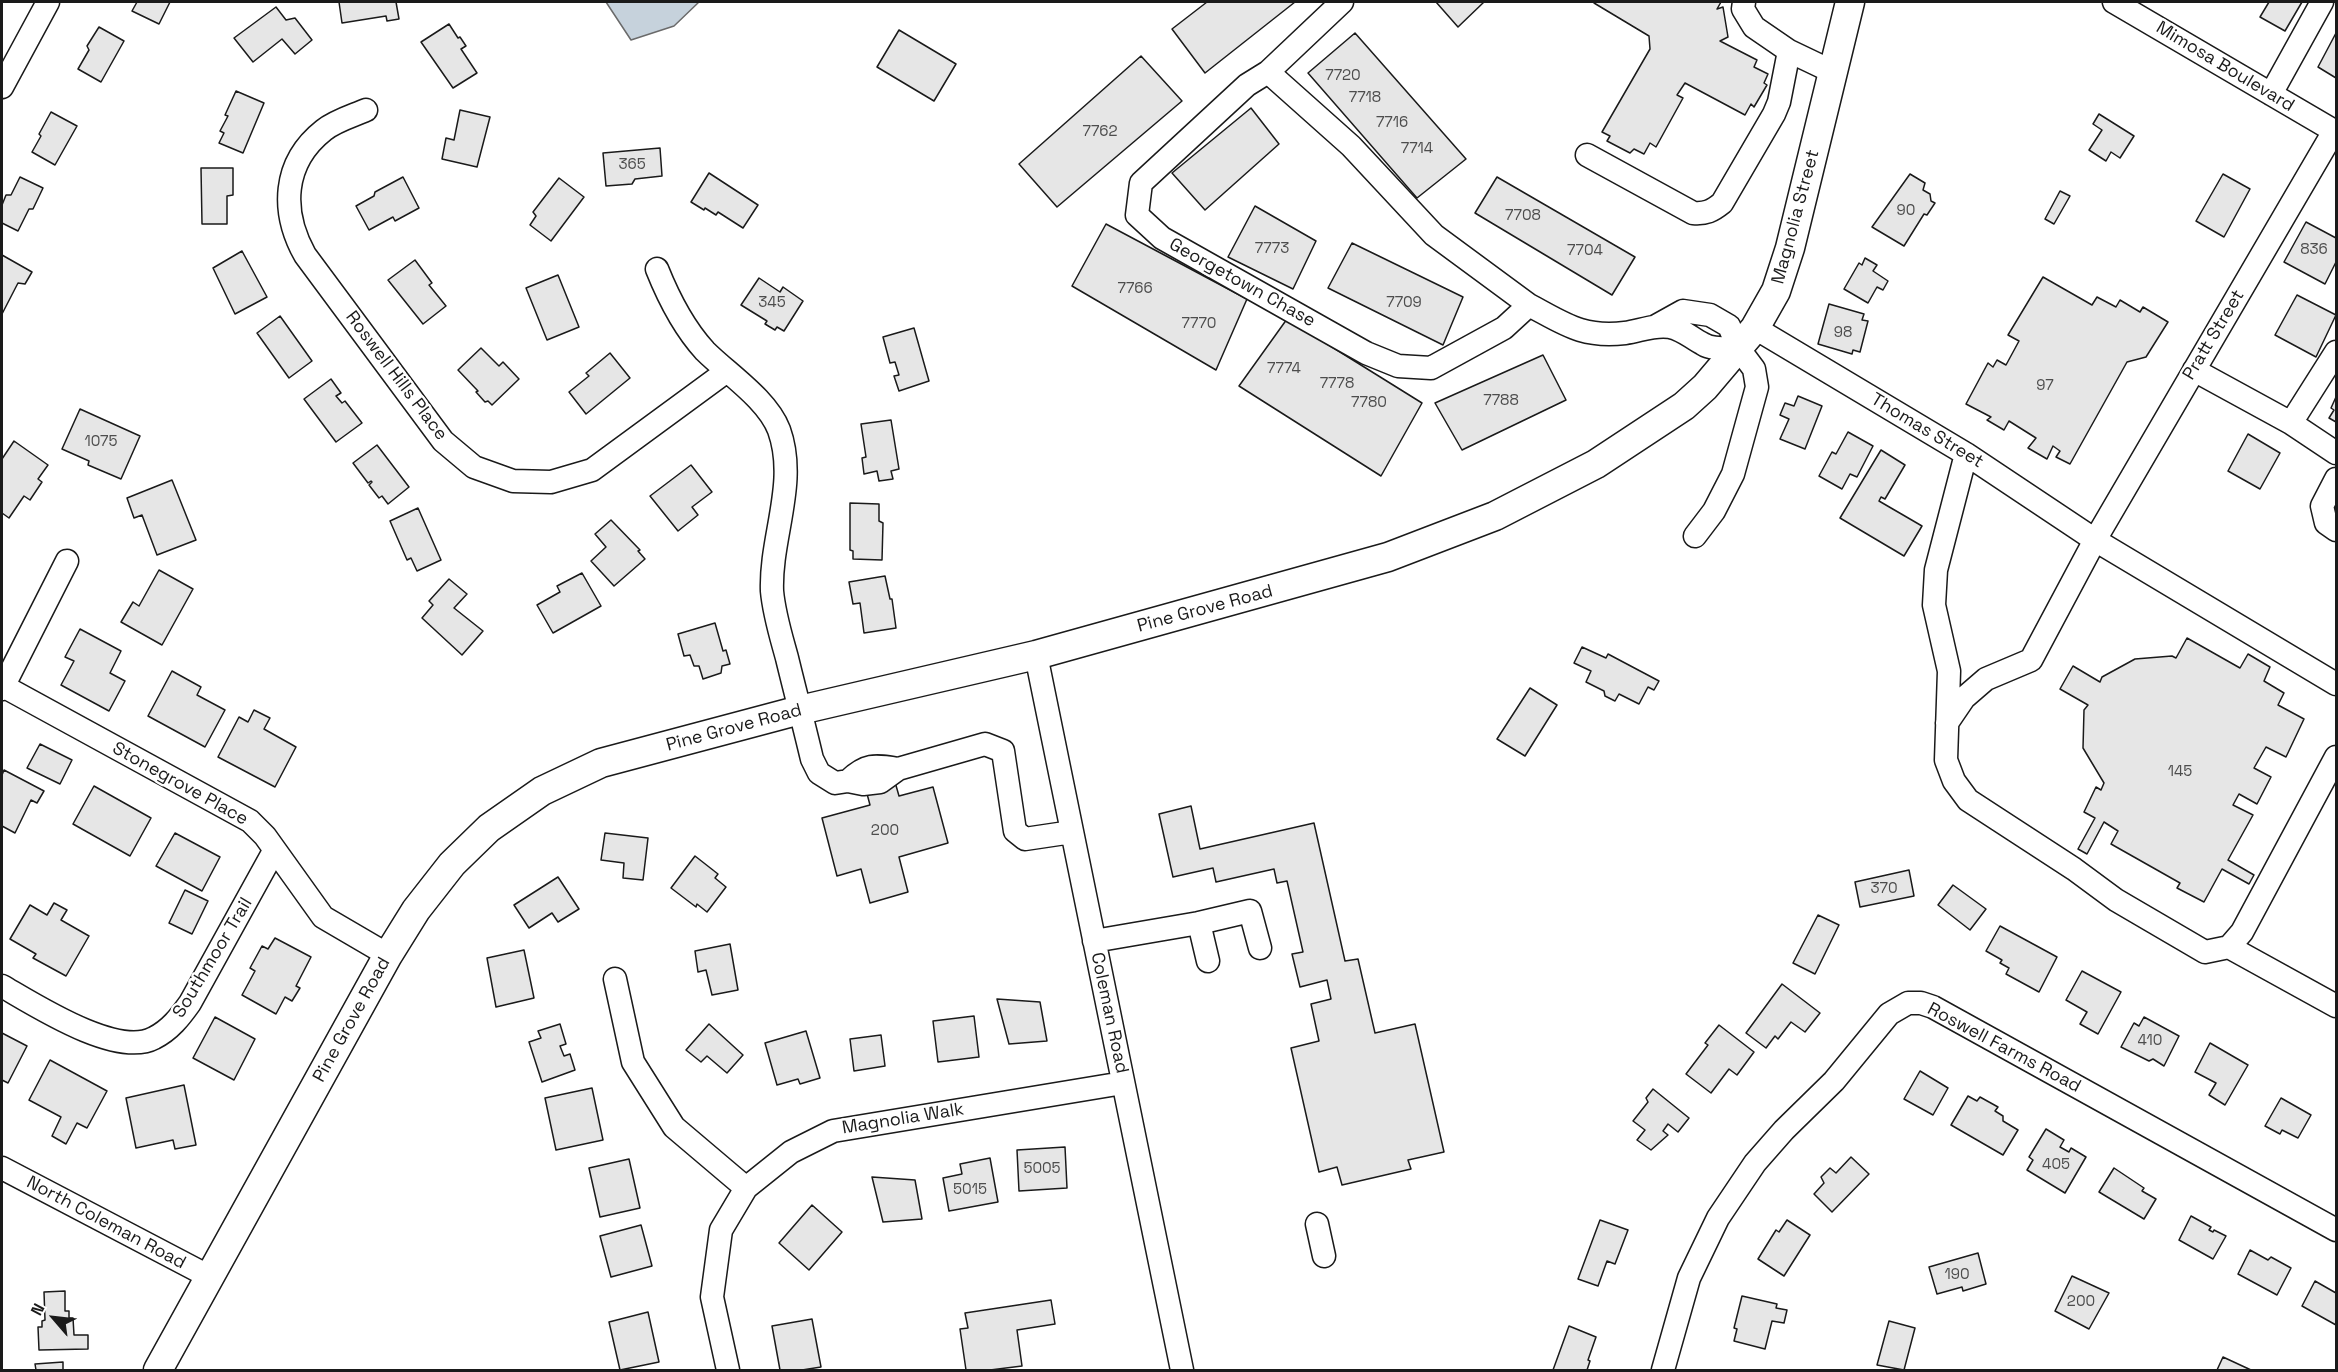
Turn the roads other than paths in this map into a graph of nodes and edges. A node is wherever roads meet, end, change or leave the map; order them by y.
1 (48, 2) edge
2 (1342, 2) edge
3 (1744, 2) edge
4 (1850, 2) edge
5 (2115, 2) edge
6 (2322, 2) edge
7 (1789, 51) junction
8 (1268, 72) junction
9 (1833, 72) junction
10 (2, 87) edge
11 (2271, 94) junction
12 (366, 110) dead end
13 (2335, 132) edge
14 (1587, 155) dead end
15 (657, 269) dead end
16 (1529, 305) junction
17 (1656, 326) junction
18 (1747, 339) junction
19 (2337, 352) edge
20 (2194, 370) junction
21 (727, 371) junction
22 (2291, 423) junction
23 (2337, 453) edge
24 (1966, 454) junction
25 (1596, 464) joint
26 (2337, 479) edge
27 (2337, 530) edge
28 (1695, 536) dead end
29 (2095, 540) junction
30 (67, 561) dead end
31 (1036, 656) junction
32 (2337, 684) edge
33 (2, 687) edge
34 (800, 710) junction
35 (1946, 725) junction
36 (2337, 757) edge
37 (1072, 831) junction
38 (274, 851) junction
39 (1199, 923) junction
40 (1094, 941) junction
41 (2229, 947) junction
42 (1260, 948) dead end
43 (388, 955) junction
44 (1208, 961) dead end
45 (615, 979) dead end
46 (2, 986) edge
47 (2337, 1006) edge
48 (1124, 1083) junction
49 (2, 1168) edge
50 (746, 1188) junction
51 (1317, 1224) dead end
52 (2337, 1230) edge
53 (1324, 1256) dead end
54 (210, 1277) junction
55 (158, 1371) edge
56 (728, 1371) edge
57 (1182, 1371) edge
58 (1663, 1371) edge

1 - 10 street
2 - 8 street, Georgetown Chase
3 - 7 street
4 - 9 main road, Magnolia Street
5 - 11 street, Mimosa Boulevard
6 - 11 street
7 - 9 street
7 - 14 street
8 - 16 street
8 - 16 street, Georgetown Chase
9 - 18 main road, Magnolia Street
11 - 13 street, Mimosa Boulevard
12 - 21 street, Roswell Hills Place
13 - 20 street, Pratt Street
15 - 21 street
16 - 17 street
17 - 18 street
17 - 18 street
18 - 24 street, Thomas Street
18 - 25 main road, Magnolia Street
18 - 28 street
19 - 22 street
20 - 22 street
20 - 29 street, Pratt Street
21 - 34 street
22 - 23 street
24 - 29 street, Thomas Street
24 - 35 street
25 - 31 main road, Pine Grove Road
26 - 27 street
29 - 32 street, Thomas Street
29 - 35 street, Pratt Street
30 - 33 street
31 - 34 main road, Pine Grove Road
31 - 37 street, Coleman Road
33 - 38 street, Stonegrove Place
34 - 37 street
34 - 43 main road, Pine Grove Road
35 - 41 street
36 - 41 street
37 - 40 street, Coleman Road
38 - 43 street, Stonegrove Place
38 - 46 street, Southmoor Trail
39 - 40 street
39 - 42 street
39 - 44 street
40 - 48 street, Coleman Road
41 - 47 street
43 - 54 main road, Pine Grove Road
45 - 50 street
48 - 50 street, Magnolia Walk
48 - 57 street, Coleman Road
49 - 54 street, North Coleman Road
50 - 56 street, Magnolia Walk
51 - 53 street
52 - 58 street, Roswell Farms Road
54 - 55 main road, Pine Grove Road

